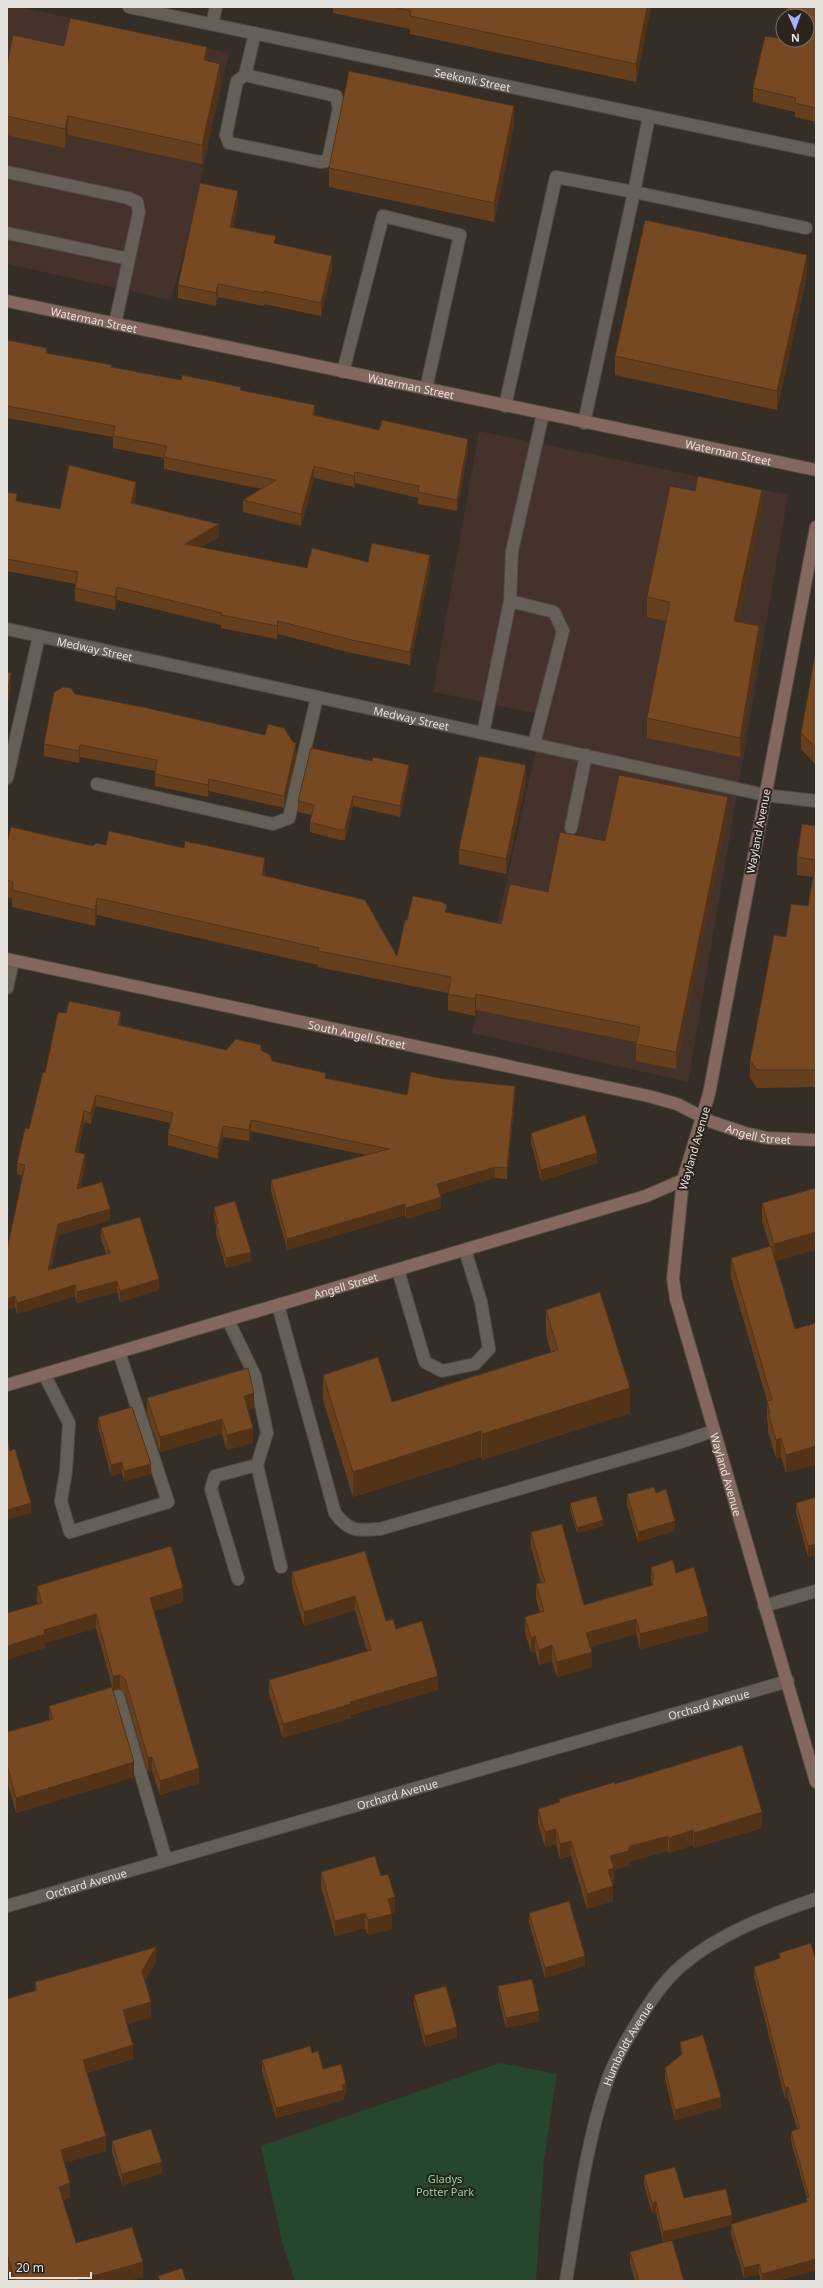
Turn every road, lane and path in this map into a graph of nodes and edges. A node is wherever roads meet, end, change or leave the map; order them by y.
1 (129, 7) edge
2 (216, 7) edge
3 (212, 24) junction
4 (254, 33) junction
5 (245, 75) junction
6 (650, 116) junction
7 (816, 150) edge
8 (7, 172) edge
9 (634, 192) junction
10 (806, 228) dead end
11 (7, 233) edge
12 (129, 259) junction
13 (7, 300) edge
14 (115, 324) junction
15 (343, 372) junction
16 (426, 389) junction
17 (505, 406) junction
18 (543, 414) junction
19 (584, 423) junction
20 (816, 470) edge
21 (816, 527) edge
22 (510, 600) junction
23 (7, 630) edge
24 (38, 636) junction
25 (316, 697) junction
26 (483, 733) junction
27 (534, 744) junction
28 (586, 756) junction
29 (7, 778) edge
30 (97, 784) dead end
31 (765, 795) junction
32 (816, 801) edge
33 (571, 828) dead end
34 (10, 960) edge
35 (7, 988) edge
36 (704, 1118) junction
37 (816, 1140) edge
38 (683, 1180) junction
39 (465, 1250) junction
40 (398, 1270) junction
41 (278, 1305) junction
42 (228, 1320) junction
43 (119, 1352) junction
44 (44, 1374) junction
45 (7, 1385) edge
46 (713, 1431) junction
47 (257, 1465) junction
48 (281, 1567) dead end
49 (238, 1579) dead end
50 (816, 1591) edge
51 (764, 1606) junction
52 (788, 1681) junction
53 (118, 1696) dead end
54 (816, 1782) edge
55 (166, 1860) junction
56 (816, 1899) edge
57 (7, 1906) edge
58 (566, 2281) edge

1 - 3 street, Seekonk Street
2 - 3 street
3 - 4 street, Seekonk Street
4 - 5 street
4 - 6 street, Seekonk Street
5 - 5 street
6 - 7 street, Seekonk Street
6 - 9 street
8 - 12 street
9 - 10 street
9 - 17 street
9 - 19 street
11 - 12 street
12 - 14 street
13 - 14 street, Waterman Street
14 - 15 street, Waterman Street
15 - 16 street, Waterman Street
15 - 16 street
16 - 17 street, Waterman Street
17 - 18 street, Waterman Street
18 - 19 street, Waterman Street
18 - 22 street
19 - 20 street, Waterman Street
21 - 31 street, Wayland Avenue
22 - 26 street
22 - 27 street
23 - 24 street, Medway Street
24 - 25 street, Medway Street
24 - 29 street
25 - 26 street, Medway Street
25 - 30 street
26 - 27 street, Medway Street
27 - 28 street, Medway Street
28 - 31 street, Medway Street
28 - 33 street
31 - 32 street, Medway Street
31 - 36 street, Wayland Avenue
34 - 35 street
34 - 36 street, South Angell Street
36 - 37 street, Angell Street
36 - 38 street, Wayland Avenue
38 - 39 street, Angell Street
38 - 46 street, Wayland Avenue
39 - 40 street, Angell Street
39 - 40 street
40 - 41 street, Angell Street
41 - 42 street, Angell Street
41 - 46 street
42 - 43 street, Angell Street
42 - 47 street
43 - 44 street, Angell Street
43 - 44 street
44 - 45 street, Angell Street
46 - 51 street, Wayland Avenue
47 - 48 street
47 - 49 street
50 - 51 street
51 - 52 street, Wayland Avenue
52 - 54 street, Wayland Avenue
52 - 55 street, Orchard Avenue
53 - 55 street
55 - 57 street, Orchard Avenue
56 - 58 street, Humboldt Avenue

